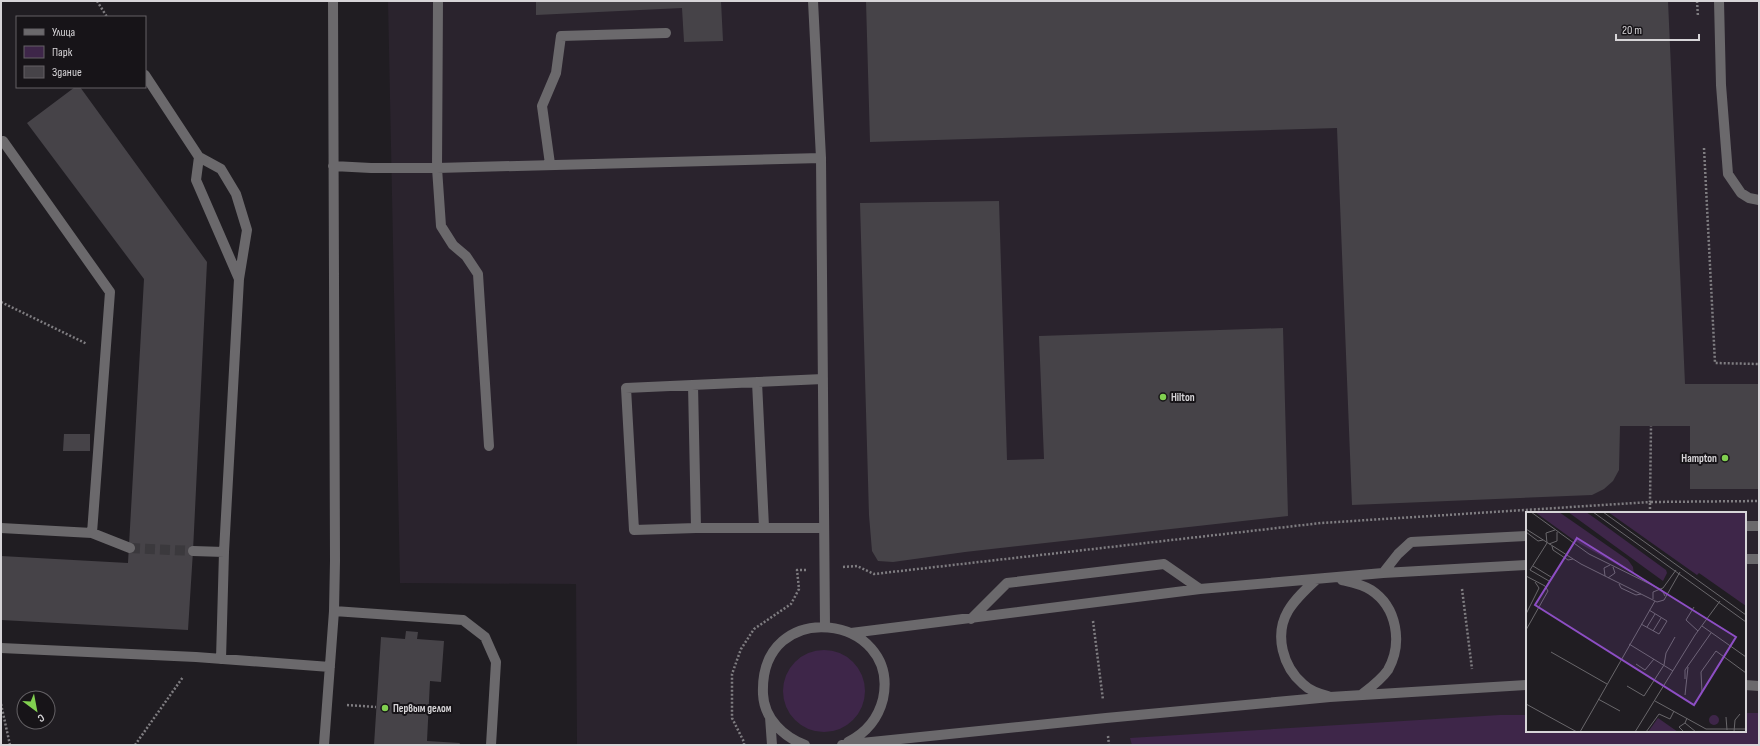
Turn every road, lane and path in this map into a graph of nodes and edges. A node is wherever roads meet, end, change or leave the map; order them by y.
1 (97, 1) edge
2 (333, 1) edge
3 (438, 1) edge
4 (813, 1) edge
5 (1697, 1) edge
6 (1719, 1) edge
7 (106, 16) edge
8 (1698, 25) dead end
9 (666, 33) dead end
10 (146, 77) edge
11 (2, 141) dead end
12 (1704, 143) dead end
13 (199, 157) junction
14 (821, 158) junction
15 (550, 164) junction
16 (333, 166) junction
17 (436, 168) junction
18 (1759, 200) edge
19 (238, 279) junction
20 (1, 302) edge
21 (106, 354) junction
22 (1759, 364) edge
23 (823, 379) junction
24 (757, 382) junction
25 (693, 385) junction
26 (489, 446) dead end
27 (1759, 502) edge
28 (1650, 512) edge
29 (1455, 514) dead end
30 (1746, 526) edge
31 (1759, 526) edge
32 (764, 527) junction
33 (1, 528) edge
34 (696, 528) junction
35 (824, 528) junction
36 (92, 533) junction
37 (1526, 536) edge
38 (1456, 539) junction
39 (130, 548) tunnel mouth
40 (1084, 550) dead end
41 (194, 551) tunnel mouth
42 (224, 552) junction
43 (1746, 559) edge
44 (1759, 559) edge
45 (1526, 565) edge
46 (1460, 569) junction
47 (1383, 573) junction
48 (1089, 574) junction
49 (1333, 578) junction
50 (1317, 579) junction
51 (1200, 589) junction
52 (1091, 604) junction
53 (334, 611) junction
54 (971, 619) junction
55 (825, 626) junction
56 (851, 633) junction
57 (1, 648) edge
58 (196, 658) junction
59 (221, 659) junction
60 (330, 667) junction
61 (1526, 685) edge
62 (1746, 685) edge
63 (1759, 686) edge
64 (1475, 688) junction
65 (1361, 695) junction
66 (1330, 697) junction
67 (327, 703) junction
68 (1, 704) edge
69 (376, 707) dead end
70 (770, 717) junction
71 (1106, 718) junction
72 (10, 745) edge
73 (135, 745) edge
74 (324, 745) edge
75 (492, 745) edge
76 (772, 745) edge
77 (805, 745) edge
78 (842, 745) edge
79 (1109, 745) edge

1 - 7 path
2 - 16 street
3 - 17 street
4 - 14 street
5 - 8 path
6 - 18 street
9 - 15 street
10 - 13 street
11 - 21 street
12 - 22 path
13 - 19 street
13 - 19 street
14 - 15 street
14 - 23 street
15 - 17 street
16 - 17 street
16 - 53 street
17 - 26 street
19 - 42 street
20 - 21 path
21 - 36 street
23 - 24 street
23 - 35 street
24 - 25 street
24 - 32 street
25 - 34 street
25 - 34 street
27 - 28 path
29 - 38 path
30 - 31 street
32 - 34 street
32 - 35 street
33 - 36 street
35 - 55 street
36 - 39 street
37 - 38 street
38 - 47 street
40 - 48 path
41 - 42 street
42 - 59 street
43 - 44 street
45 - 46 street
46 - 47 street
46 - 64 path
47 - 49 street
48 - 51 street
48 - 54 street
49 - 50 street
49 - 65 street
50 - 51 street
50 - 66 street
51 - 52 street
52 - 54 street
52 - 71 path
53 - 60 street
53 - 75 street
54 - 56 street
55 - 56 street
55 - 70 street
56 - 78 street
57 - 58 street
58 - 59 street
58 - 73 path
59 - 60 street
60 - 67 street
61 - 64 street
62 - 63 street
64 - 65 street
65 - 66 street
66 - 71 street
67 - 69 path
67 - 74 street
68 - 72 path
70 - 76 street
70 - 77 street
71 - 78 street
71 - 79 path

